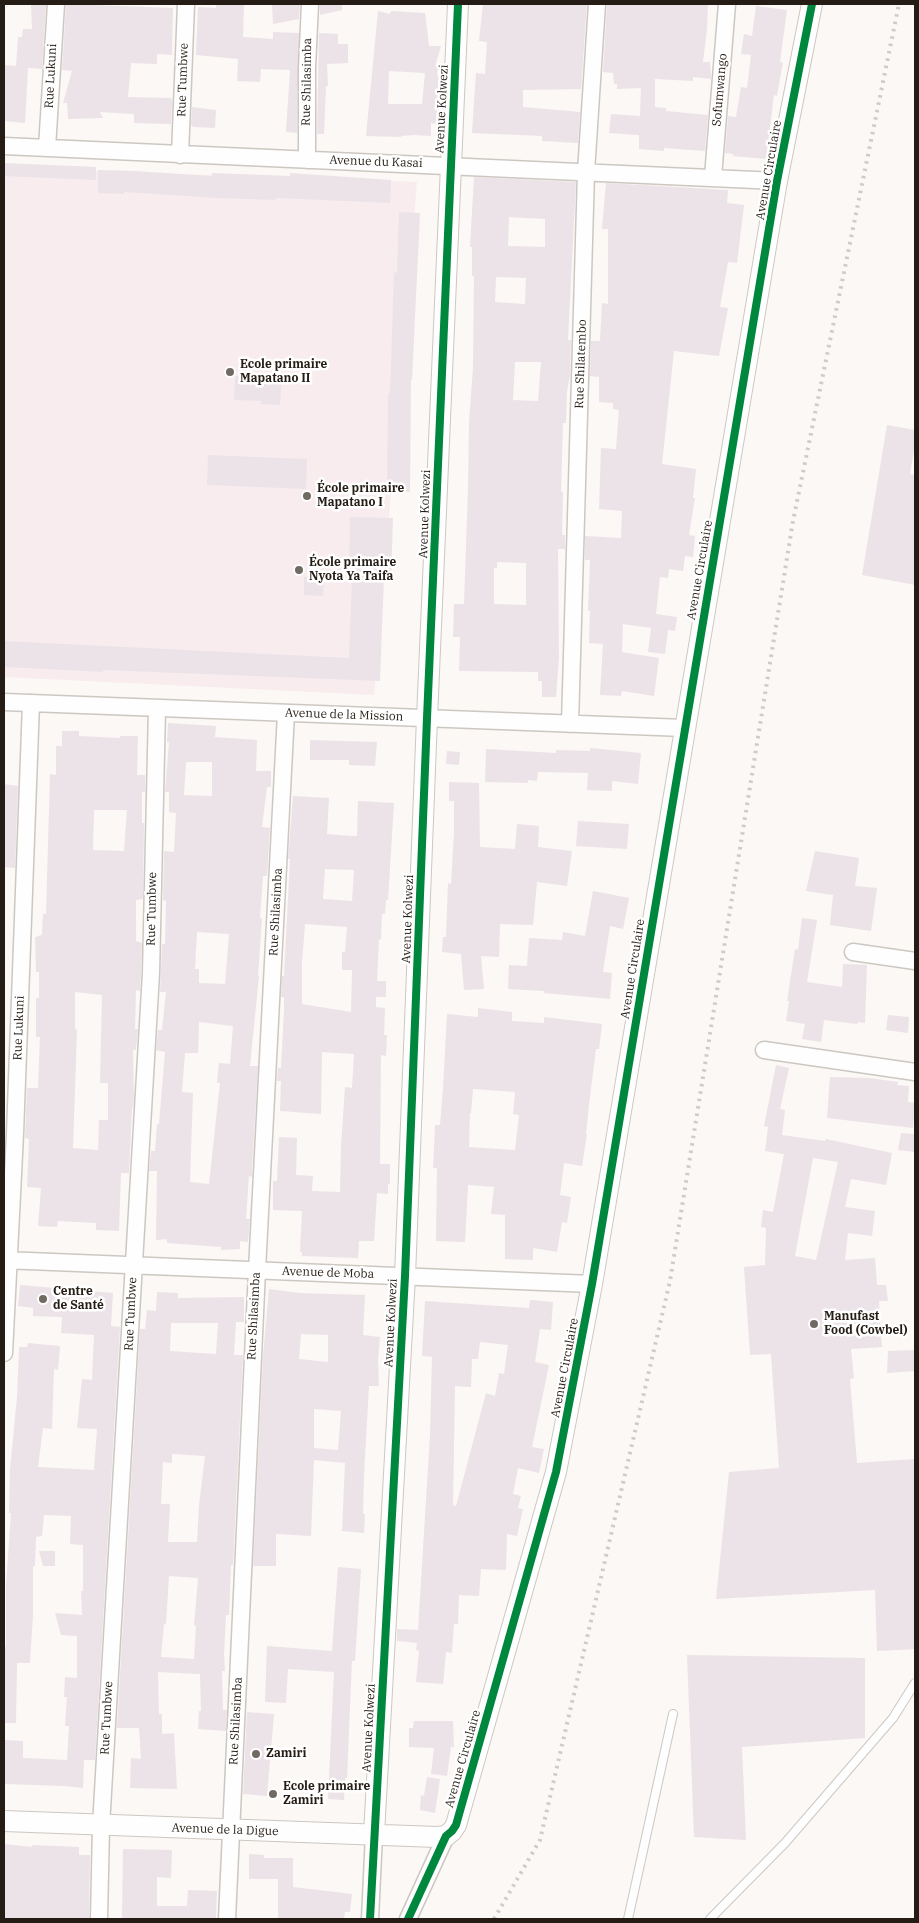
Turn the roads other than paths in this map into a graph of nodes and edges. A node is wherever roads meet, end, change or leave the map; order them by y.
1 (56, 4) edge
2 (186, 4) edge
3 (310, 4) edge
4 (458, 4) edge
5 (597, 4) edge
6 (727, 4) edge
7 (812, 4) edge
8 (4, 146) edge
9 (47, 148) junction
10 (180, 155) junction
11 (307, 160) junction
12 (451, 165) junction
13 (586, 172) junction
14 (713, 177) junction
15 (777, 181) junction
16 (4, 702) edge
17 (31, 703) junction
18 (157, 708) junction
19 (286, 713) junction
20 (427, 718) junction
21 (570, 724) junction
22 (684, 728) junction
23 (853, 952) dead end
24 (915, 961) edge
25 (764, 1050) dead end
26 (915, 1072) edge
27 (6, 1260) edge
28 (134, 1265) junction
29 (256, 1270) junction
30 (405, 1276) junction
31 (592, 1284) junction
32 (4, 1353) edge
33 (915, 1684) edge
34 (673, 1714) dead end
35 (4, 1822) edge
36 (101, 1826) junction
37 (231, 1830) junction
38 (374, 1834) junction
39 (446, 1836) junction
40 (99, 1919) edge
41 (227, 1919) edge
42 (370, 1919) edge
43 (408, 1919) edge
44 (628, 1919) edge
45 (710, 1919) edge

1 - 9 street, Rue Lukuni
2 - 10 street, Rue Tumbwe
3 - 11 street, Rue Shilasimba
4 - 12 street, Avenue Kolwezi
5 - 13 street, Rue Shilatembo
6 - 14 street, Sofumwango
7 - 15 street, Avenue Circulaire
8 - 9 street, Avenue du Kasai
9 - 10 street, Avenue du Kasai
10 - 11 street, Avenue du Kasai
11 - 12 street, Avenue du Kasai
12 - 13 street, Avenue du Kasai
12 - 20 street, Avenue Kolwezi
13 - 14 street, Avenue du Kasai
13 - 21 street, Rue Shilatembo
14 - 15 street, Avenue du Kasai
15 - 22 street, Avenue Circulaire
16 - 17 street, Avenue de la Mission
17 - 18 street, Avenue de la Mission
17 - 27 street, Rue Lukuni
18 - 19 street, Avenue de la Mission
18 - 28 street, Rue Tumbwe
19 - 20 street, Avenue de la Mission
19 - 29 street, Rue Shilasimba
20 - 21 street, Avenue de la Mission
20 - 30 street, Avenue Kolwezi
21 - 22 street, Avenue de la Mission
22 - 31 street, Avenue Circulaire
23 - 24 street
25 - 26 street
27 - 28 street, Avenue de Moba
27 - 32 street, Rue Lukuni
28 - 29 street, Avenue de Moba
28 - 36 street, Rue Tumbwe
29 - 30 street, Avenue de Moba
29 - 37 street, Rue Shilasimba
30 - 31 street, Avenue de Moba
30 - 38 street, Avenue Kolwezi
31 - 39 street, Avenue Circulaire
33 - 45 lane
34 - 44 lane
35 - 36 street, Avenue de la Digue
36 - 37 street, Avenue de la Digue
36 - 40 street, Rue Tumbwe
37 - 38 street, Avenue de la Digue
37 - 41 street, Rue Shilasimba
38 - 39 street, Avenue de la Digue
38 - 42 street
39 - 43 street, Avenue Circulaire

